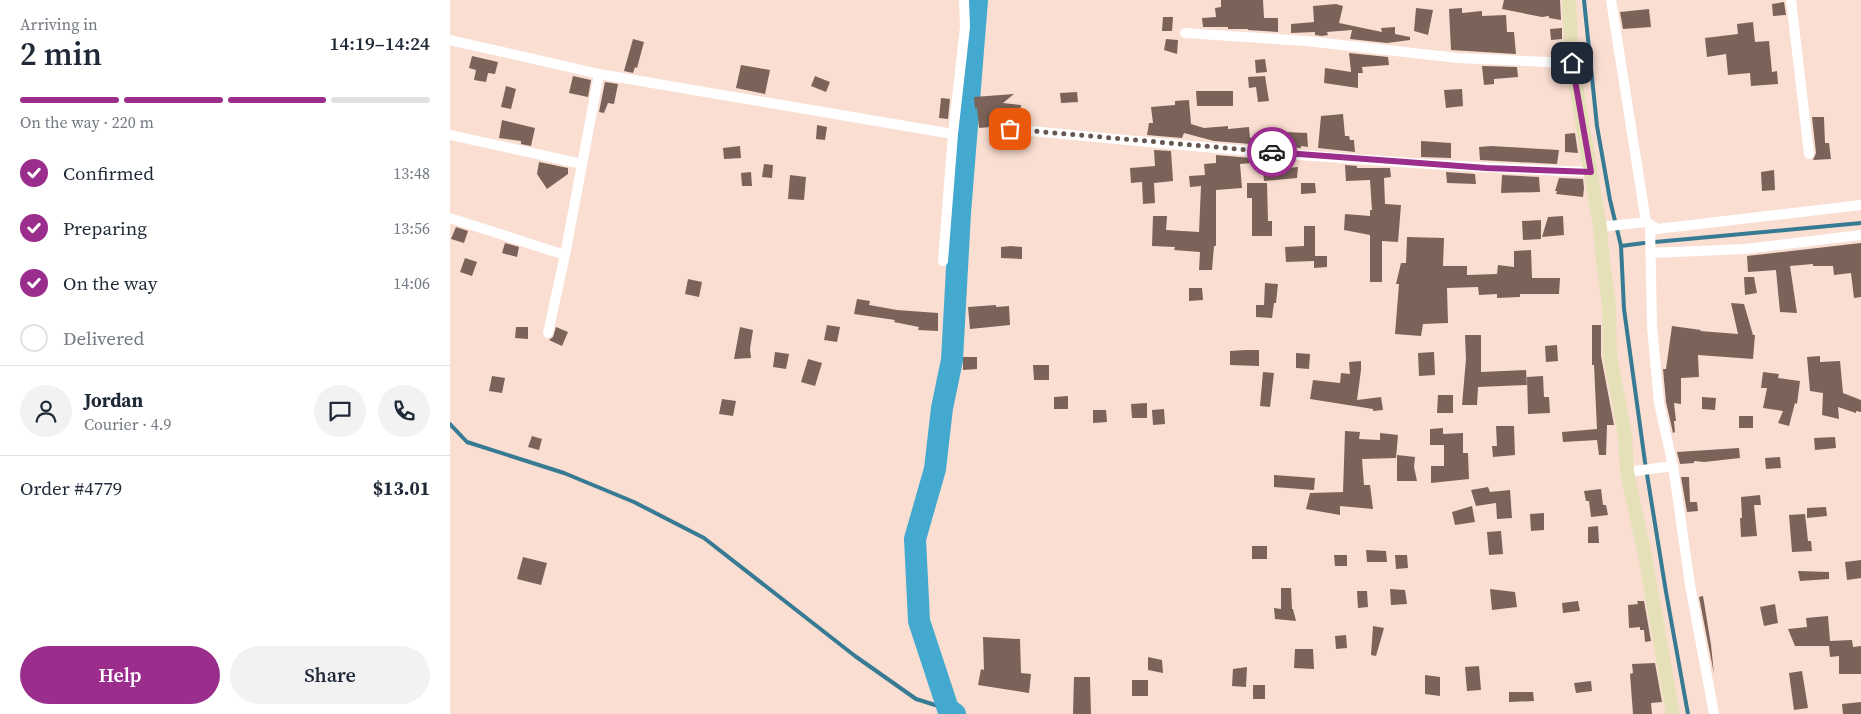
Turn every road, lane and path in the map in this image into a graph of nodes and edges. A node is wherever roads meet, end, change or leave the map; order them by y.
1 (964, 0) edge
2 (1569, 0) edge
3 (1612, 0) edge
4 (1791, 0) edge
5 (1184, 33) dead end
6 (450, 40) edge
7 (1572, 63) junction
8 (599, 74) junction
9 (1010, 129) dead end
10 (953, 134) junction
11 (450, 135) edge
12 (1808, 154) dead end
13 (582, 164) junction
14 (1591, 172) junction
15 (1861, 206) edge
16 (450, 218) edge
17 (1648, 223) junction
18 (1600, 227) junction
19 (1861, 235) edge
20 (1651, 252) junction
21 (565, 255) junction
22 (943, 261) dead end
23 (548, 333) dead end
24 (1672, 466) junction
25 (1627, 472) junction
26 (1673, 714) edge
27 (1714, 714) edge

1 - 10 street
2 - 7 street
3 - 17 street
4 - 12 street
5 - 7 street
6 - 8 street
7 - 14 street
8 - 10 street
8 - 13 street
9 - 14 street
10 - 22 street
11 - 13 street
13 - 21 street
14 - 18 street
15 - 17 street
16 - 21 street
17 - 18 street
17 - 20 street
18 - 25 street
19 - 20 street
20 - 24 street
21 - 23 street
24 - 25 street
24 - 27 street
25 - 26 street

